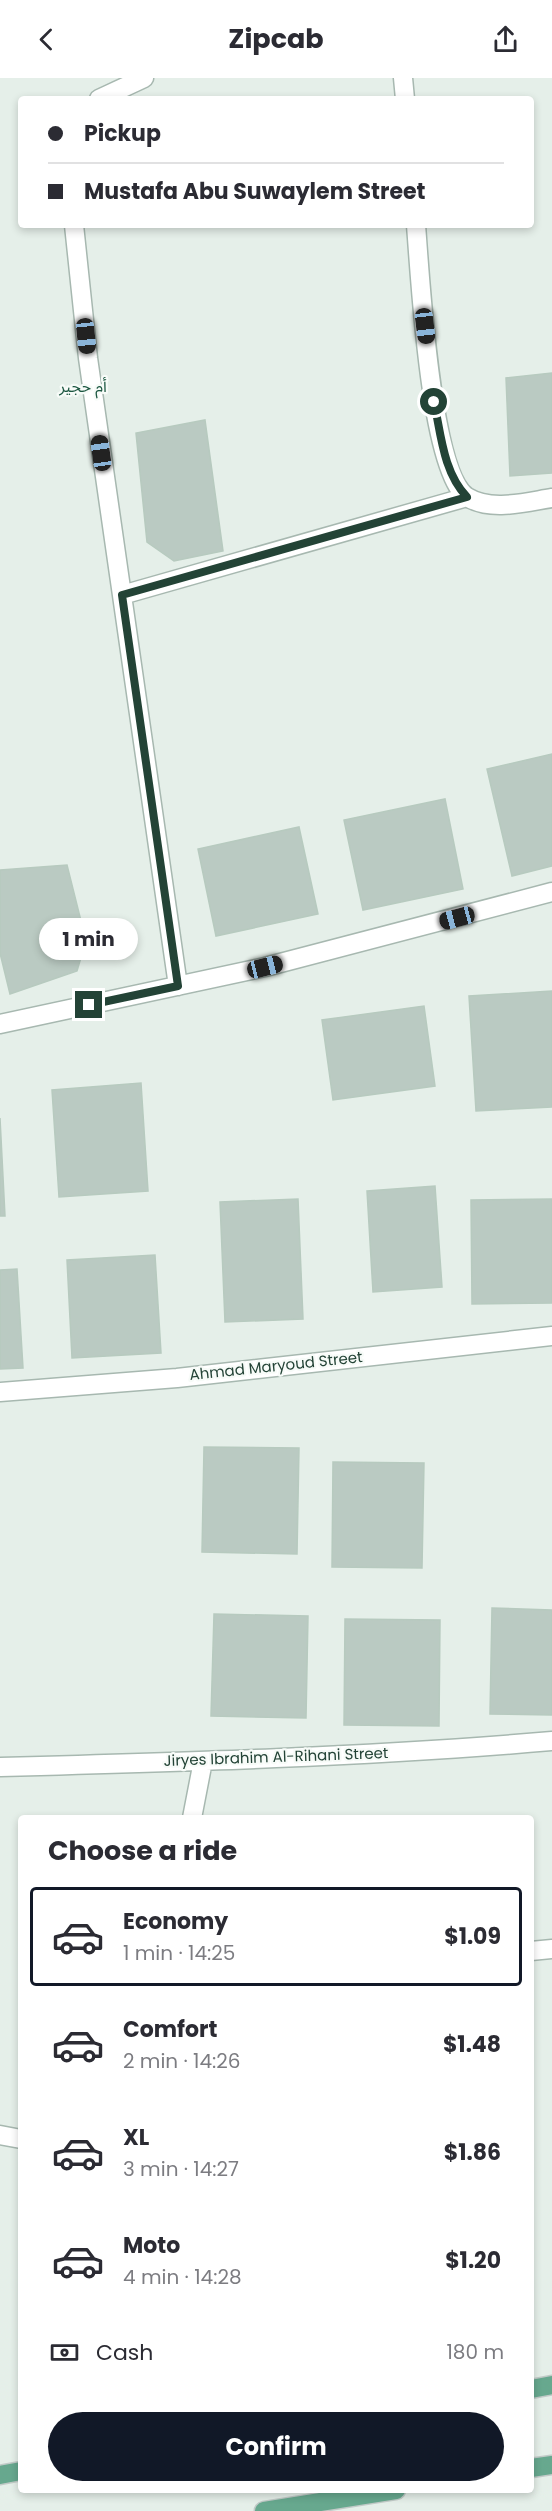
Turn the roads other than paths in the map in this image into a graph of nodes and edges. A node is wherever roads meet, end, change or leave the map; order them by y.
1 (144, 78) edge
2 (403, 78) edge
3 (105, 96) edge
4 (405, 96) edge
5 (74, 228) edge
6 (416, 228) edge
7 (467, 497) junction
8 (552, 498) edge
9 (122, 595) junction
10 (552, 892) edge
11 (178, 986) junction
12 (0, 1024) edge
13 (552, 1336) edge
14 (0, 1392) edge
15 (552, 1741) edge
16 (202, 1761) junction
17 (0, 1767) edge
18 (193, 1815) edge
19 (552, 1949) edge
20 (534, 1951) edge
21 (0, 2135) edge
22 (18, 2138) edge
23 (552, 2385) edge
24 (534, 2388) edge
25 (552, 2465) edge
26 (534, 2468) edge
27 (18, 2472) edge
28 (0, 2475) edge
29 (377, 2493) edge
30 (264, 2511) edge

1 - 3 street
2 - 4 street
5 - 9 street
6 - 7 street
7 - 8 street
7 - 9 street
9 - 11 street
10 - 11 street
11 - 12 street
13 - 14 street, Ahmad Maryoud Street
15 - 16 street, Jiryes Ibrahim Al-Rihani Street
16 - 17 street, Jiryes Ibrahim Al-Rihani Street
16 - 18 street
19 - 20 street
21 - 22 street
23 - 24 main road
25 - 26 main road
27 - 28 main road
29 - 30 main road

